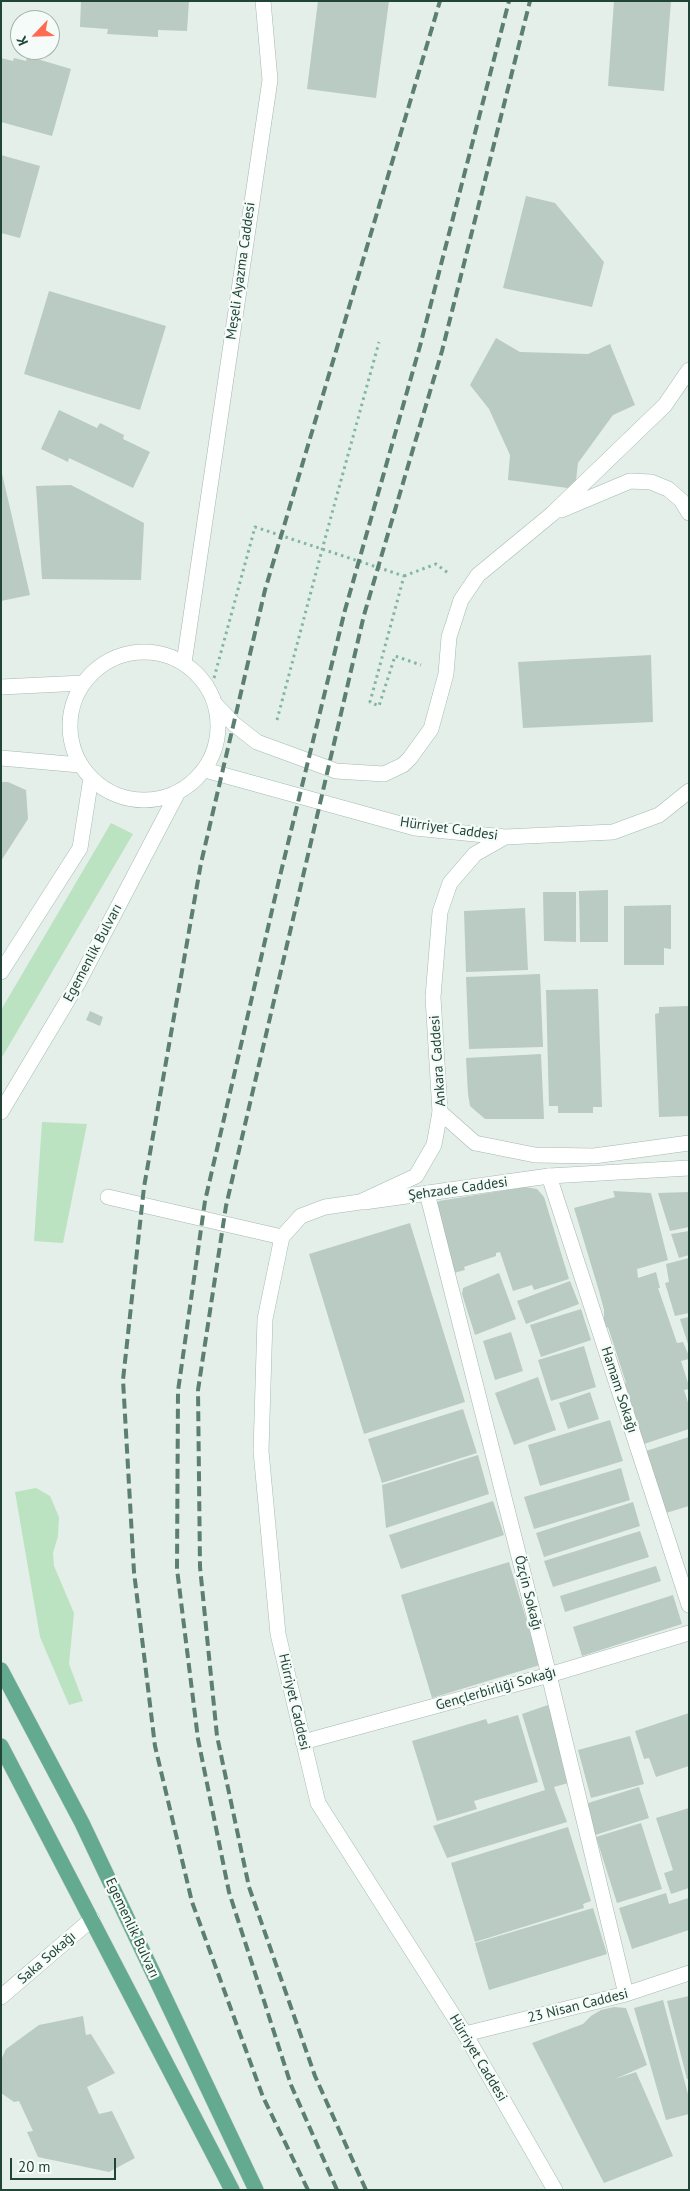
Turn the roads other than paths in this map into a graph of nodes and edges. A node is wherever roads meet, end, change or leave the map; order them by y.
1 (263, 1) edge
2 (689, 370) edge
3 (689, 513) edge
4 (552, 514) junction
5 (184, 663) junction
6 (83, 682) junction
7 (1, 687) edge
8 (213, 698) junction
9 (1, 758) edge
10 (80, 766) junction
11 (204, 770) junction
12 (91, 778) junction
13 (689, 790) edge
14 (178, 792) junction
15 (506, 837) junction
16 (1, 972) edge
17 (1, 1112) edge
18 (440, 1112) junction
19 (689, 1143) edge
20 (689, 1168) edge
21 (549, 1176) junction
22 (426, 1194) junction
23 (108, 1197) dead end
24 (360, 1202) junction
25 (282, 1237) junction
26 (689, 1605) edge
27 (689, 1633) edge
28 (1, 1670) edge
29 (549, 1675) junction
30 (303, 1742) junction
31 (1, 1746) edge
32 (92, 1919) junction
33 (689, 1973) edge
34 (626, 1994) junction
35 (1, 1997) edge
36 (465, 2034) junction
37 (232, 2190) edge
38 (256, 2190) edge
39 (554, 2190) edge

1 - 5 main road, Meşeli Ayazma Caddesi
2 - 4 main road
3 - 4 main road
4 - 8 main road
5 - 6 main road, Egemenlik Bulvarı
5 - 8 main road, Egemenlik Bulvarı
6 - 7 main road
6 - 10 main road, Egemenlik Bulvarı
8 - 11 main road, Egemenlik Bulvarı
9 - 10 main road
10 - 12 main road, Egemenlik Bulvarı
11 - 14 main road, Egemenlik Bulvarı
11 - 15 main road, Hürriyet Caddesi
12 - 14 main road, Egemenlik Bulvarı
12 - 16 main road
13 - 15 main road, Hürriyet Caddesi
14 - 17 main road, Egemenlik Bulvarı
15 - 18 main road, Ankara Caddesi
18 - 19 main road, Ankara Caddesi
18 - 24 main road, Şehzade Caddesi
20 - 21 main road, Şehzade Caddesi
21 - 22 main road, Şehzade Caddesi
21 - 26 main road, Hamam Sokağı
22 - 24 main road, Şehzade Caddesi
22 - 29 main road, Özçin Sokağı
23 - 25 main road
24 - 25 main road
25 - 30 main road, Hürriyet Caddesi
27 - 29 main road, Gençlerbirliği Sokağı
28 - 38 main road, Egemenlik Bulvarı
29 - 30 main road, Gençlerbirliği Sokağı
29 - 34 main road, Özçin Sokağı
30 - 36 main road, Hürriyet Caddesi
31 - 32 main road, Egemenlik Bulvarı
32 - 35 main road, Saka Sokağı
32 - 37 main road, Egemenlik Bulvarı
33 - 34 main road, 23 Nisan Caddesi
34 - 36 main road, 23 Nisan Caddesi
36 - 39 main road, Hürriyet Caddesi

